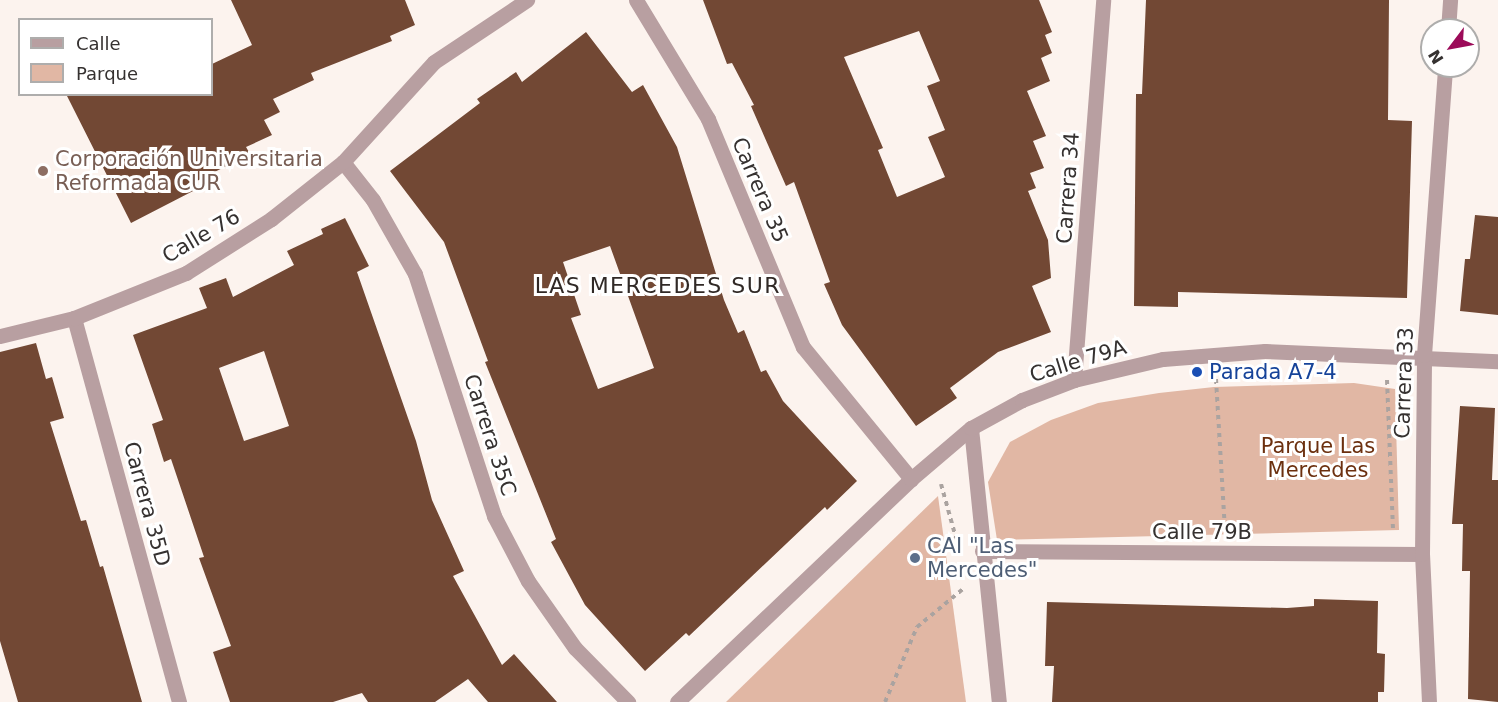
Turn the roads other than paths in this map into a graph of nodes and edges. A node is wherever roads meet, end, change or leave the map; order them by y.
1 (527, 0) edge
2 (636, 0) edge
3 (1103, 0) edge
4 (1450, 0) edge
5 (1449, 18) edge
6 (1444, 78) edge
7 (343, 162) junction
8 (74, 318) junction
9 (0, 336) edge
10 (1424, 355) junction
11 (1498, 361) edge
12 (1074, 380) junction
13 (971, 428) junction
14 (911, 479) junction
15 (982, 551) junction
16 (1422, 554) junction
17 (179, 702) edge
18 (628, 702) edge
19 (677, 702) edge
20 (999, 702) edge
21 (1429, 702) edge

1 - 7 street, Calle 76
2 - 14 street, Carrera 35
3 - 12 street, Carrera 34
4 - 5 street
6 - 10 street, Carrera 33
7 - 8 street, Calle 76
7 - 18 street, Carrera 35C
8 - 9 street, Calle 76
8 - 17 street, Carrera 35D
10 - 11 street, Calle 79A
10 - 12 street, Calle 79A
10 - 16 street, Carrera 33
12 - 13 street, Calle 79A
13 - 14 street, Calle 79A
13 - 15 street
14 - 19 street, Calle 79A
15 - 16 street, Calle 79B
15 - 20 street
16 - 21 street, Carrera 33

